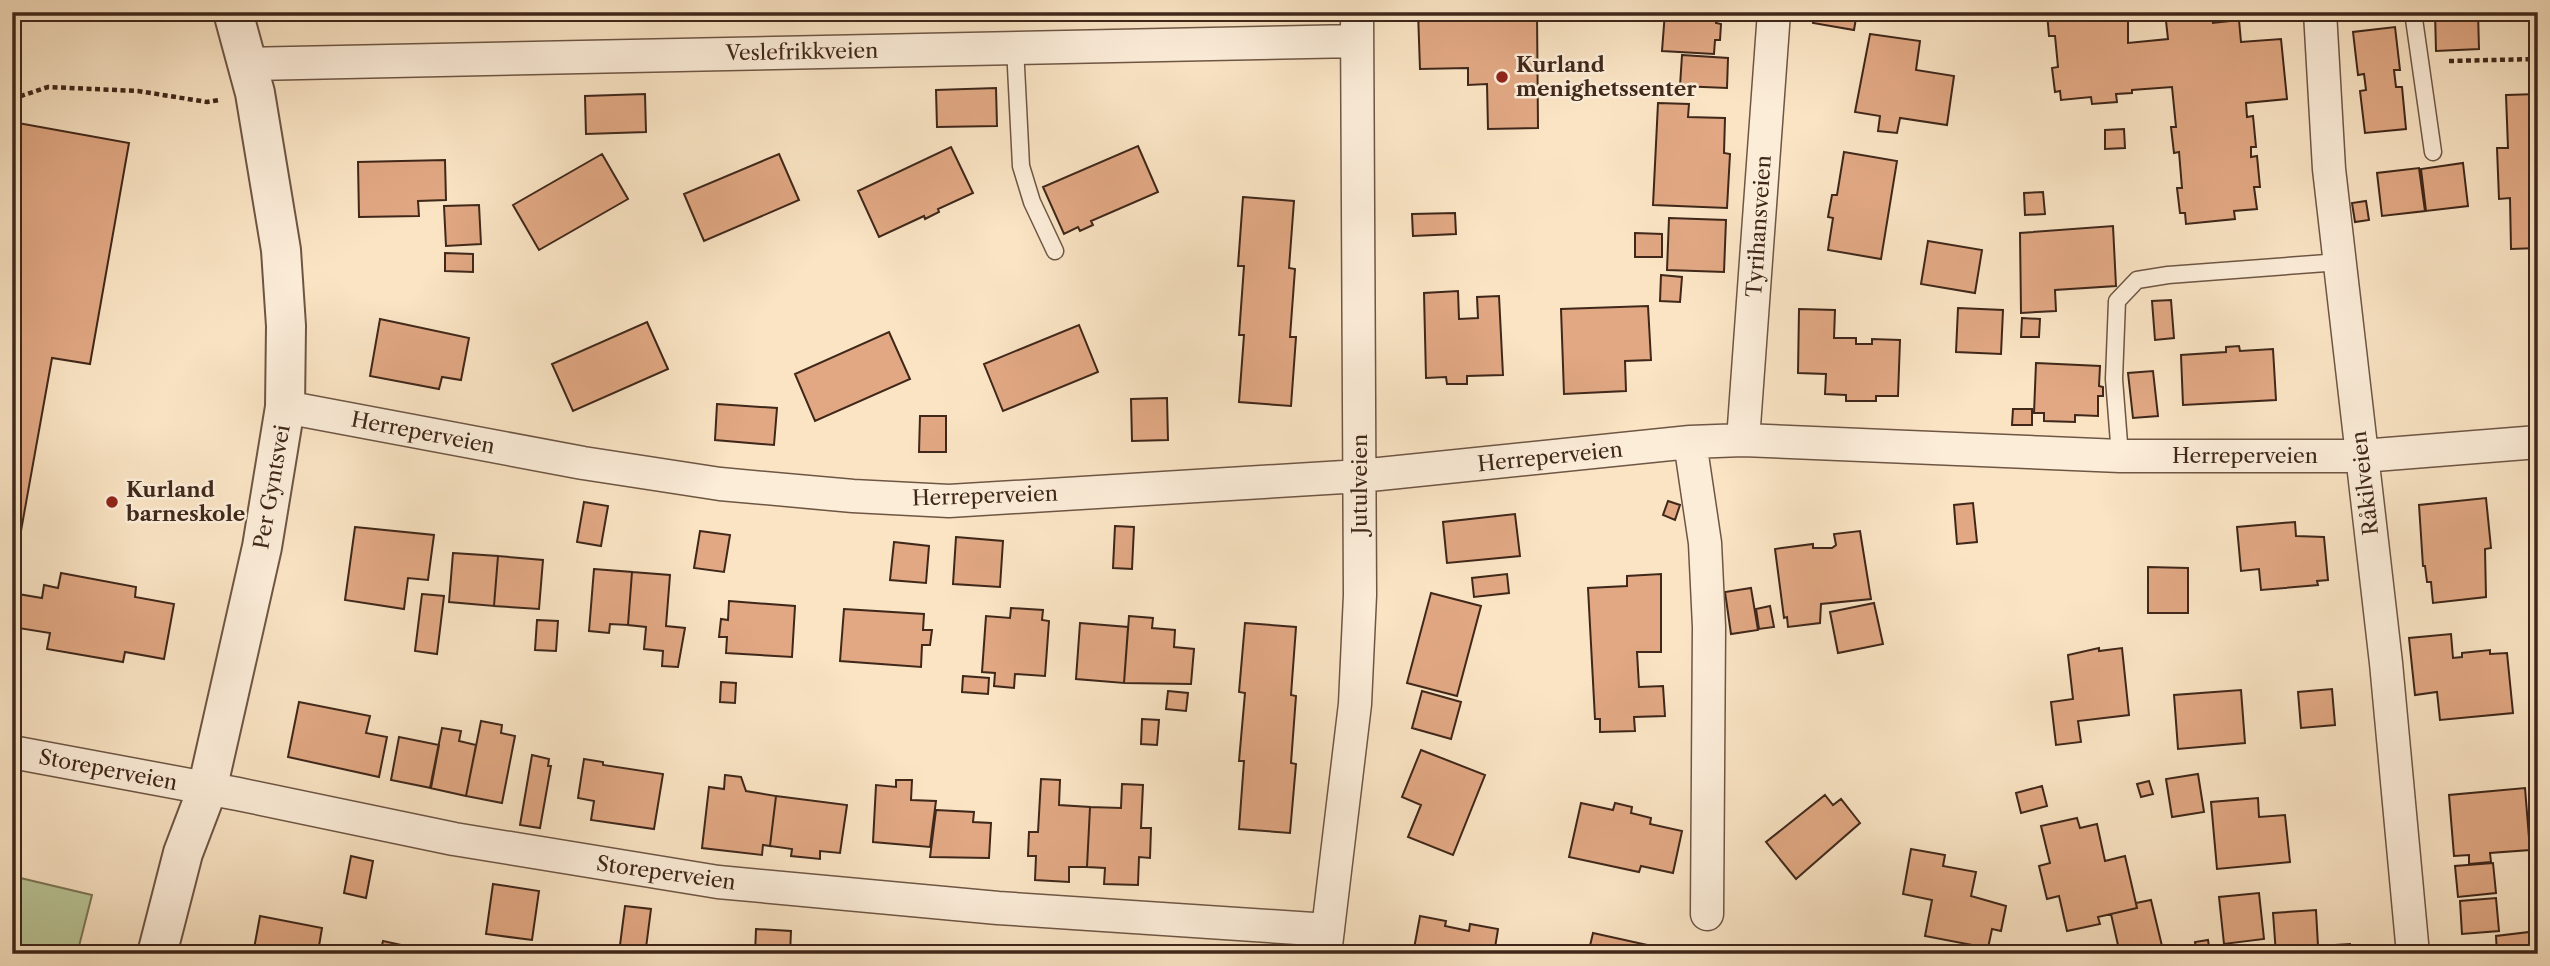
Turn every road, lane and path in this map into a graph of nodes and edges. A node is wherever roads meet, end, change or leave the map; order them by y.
1 (233, 12) edge
2 (1774, 12) edge
3 (2320, 12) edge
4 (2413, 12) edge
5 (1357, 26) edge
6 (1015, 47) junction
7 (2538, 59) edge
8 (2420, 62) junction
9 (248, 64) junction
10 (138, 91) dead end
11 (12, 99) edge
12 (2433, 152) dead end
13 (1055, 251) dead end
14 (2340, 262) junction
15 (285, 407) junction
16 (1743, 440) junction
17 (1690, 442) junction
18 (2538, 442) edge
19 (2120, 456) junction
20 (2362, 456) junction
21 (1360, 476) junction
22 (12, 752) edge
23 (207, 790) junction
24 (1707, 914) dead end
25 (1327, 942) edge
26 (157, 954) edge
27 (2413, 954) edge

1 - 9 street, Per Gyntsvei
2 - 16 street, Tyrihansveien
3 - 14 street, Råkilveien
4 - 8 lane
5 - 6 street, Veslefrikkveien
5 - 21 street, Jutulveien
6 - 9 street, Veslefrikkveien
6 - 13 lane
7 - 8 path
8 - 12 lane
9 - 15 street, Per Gyntsvei
10 - 11 path
14 - 19 lane
14 - 20 street, Råkilveien
15 - 21 street, Herreperveien
15 - 23 street, Per Gyntsvei
16 - 17 street, Herreperveien
16 - 19 street, Herreperveien
17 - 21 street, Herreperveien
17 - 24 street
18 - 20 street, Herreperveien
19 - 20 street, Herreperveien
20 - 27 street, Råkilveien
21 - 25 street, Jutulveien
22 - 23 street, Storeperveien
23 - 25 street, Storeperveien
23 - 26 street, Per Gyntsvei

